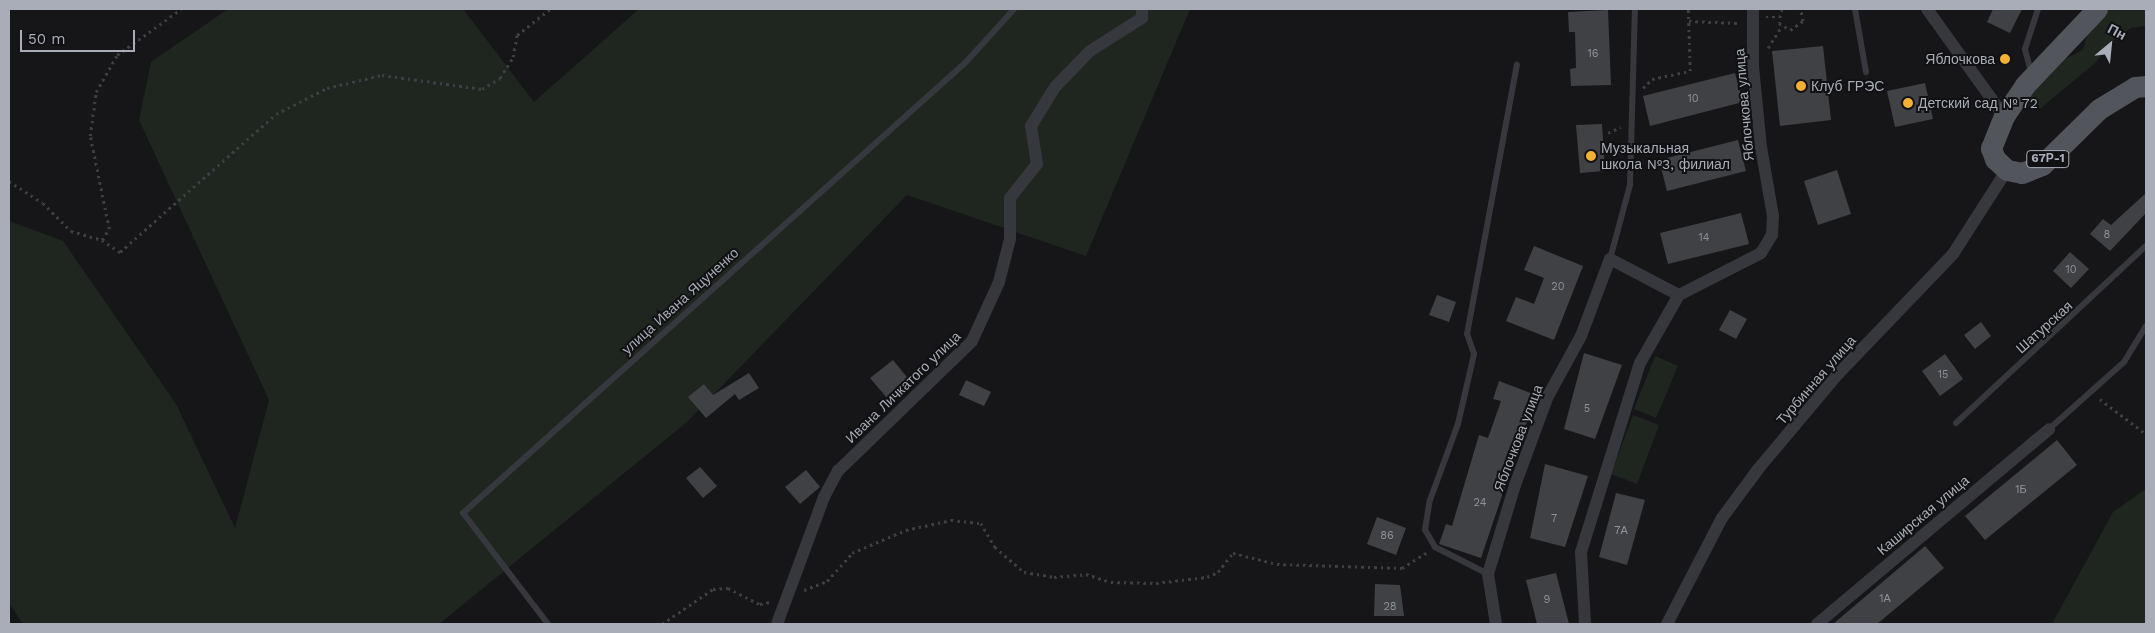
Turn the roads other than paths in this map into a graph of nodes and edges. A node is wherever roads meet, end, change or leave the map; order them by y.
1 (1014, 9) edge
2 (1142, 9) edge
3 (1635, 9) edge
4 (1753, 9) edge
5 (1855, 9) edge
6 (1927, 9) edge
7 (2038, 9) edge
8 (2097, 9) edge
9 (1518, 64) dead end
10 (1866, 72) dead end
11 (2033, 77) junction
12 (2146, 86) edge
13 (2004, 116) junction
14 (2007, 170) junction
15 (2146, 246) edge
16 (1610, 260) junction
17 (1679, 295) junction
18 (2146, 326) edge
19 (1956, 423) dead end
20 (2048, 429) joint
21 (1488, 574) junction
22 (548, 624) edge
23 (778, 624) edge
24 (1496, 624) edge
25 (1585, 624) edge
26 (1667, 624) edge
27 (1817, 624) edge

1 - 22 lane, улица Ивана Яцуненко
2 - 23 street, Ивана Личкатого улица
3 - 16 lane
4 - 17 street, Яблочкова улица
5 - 10 lane
6 - 13 street
7 - 11 lane
8 - 11 main road, 67Р-1
9 - 21 lane
11 - 13 main road, 67Р-1
12 - 14 main road, 67Р-1
13 - 14 main road, 67Р-1
14 - 26 street, Турбинная улица
15 - 19 lane, Шатурская
16 - 17 street
16 - 21 street, Яблочкова улица
17 - 25 street
18 - 20 lane
20 - 27 street, Каширская улица
21 - 24 street, Яблочкова улица

